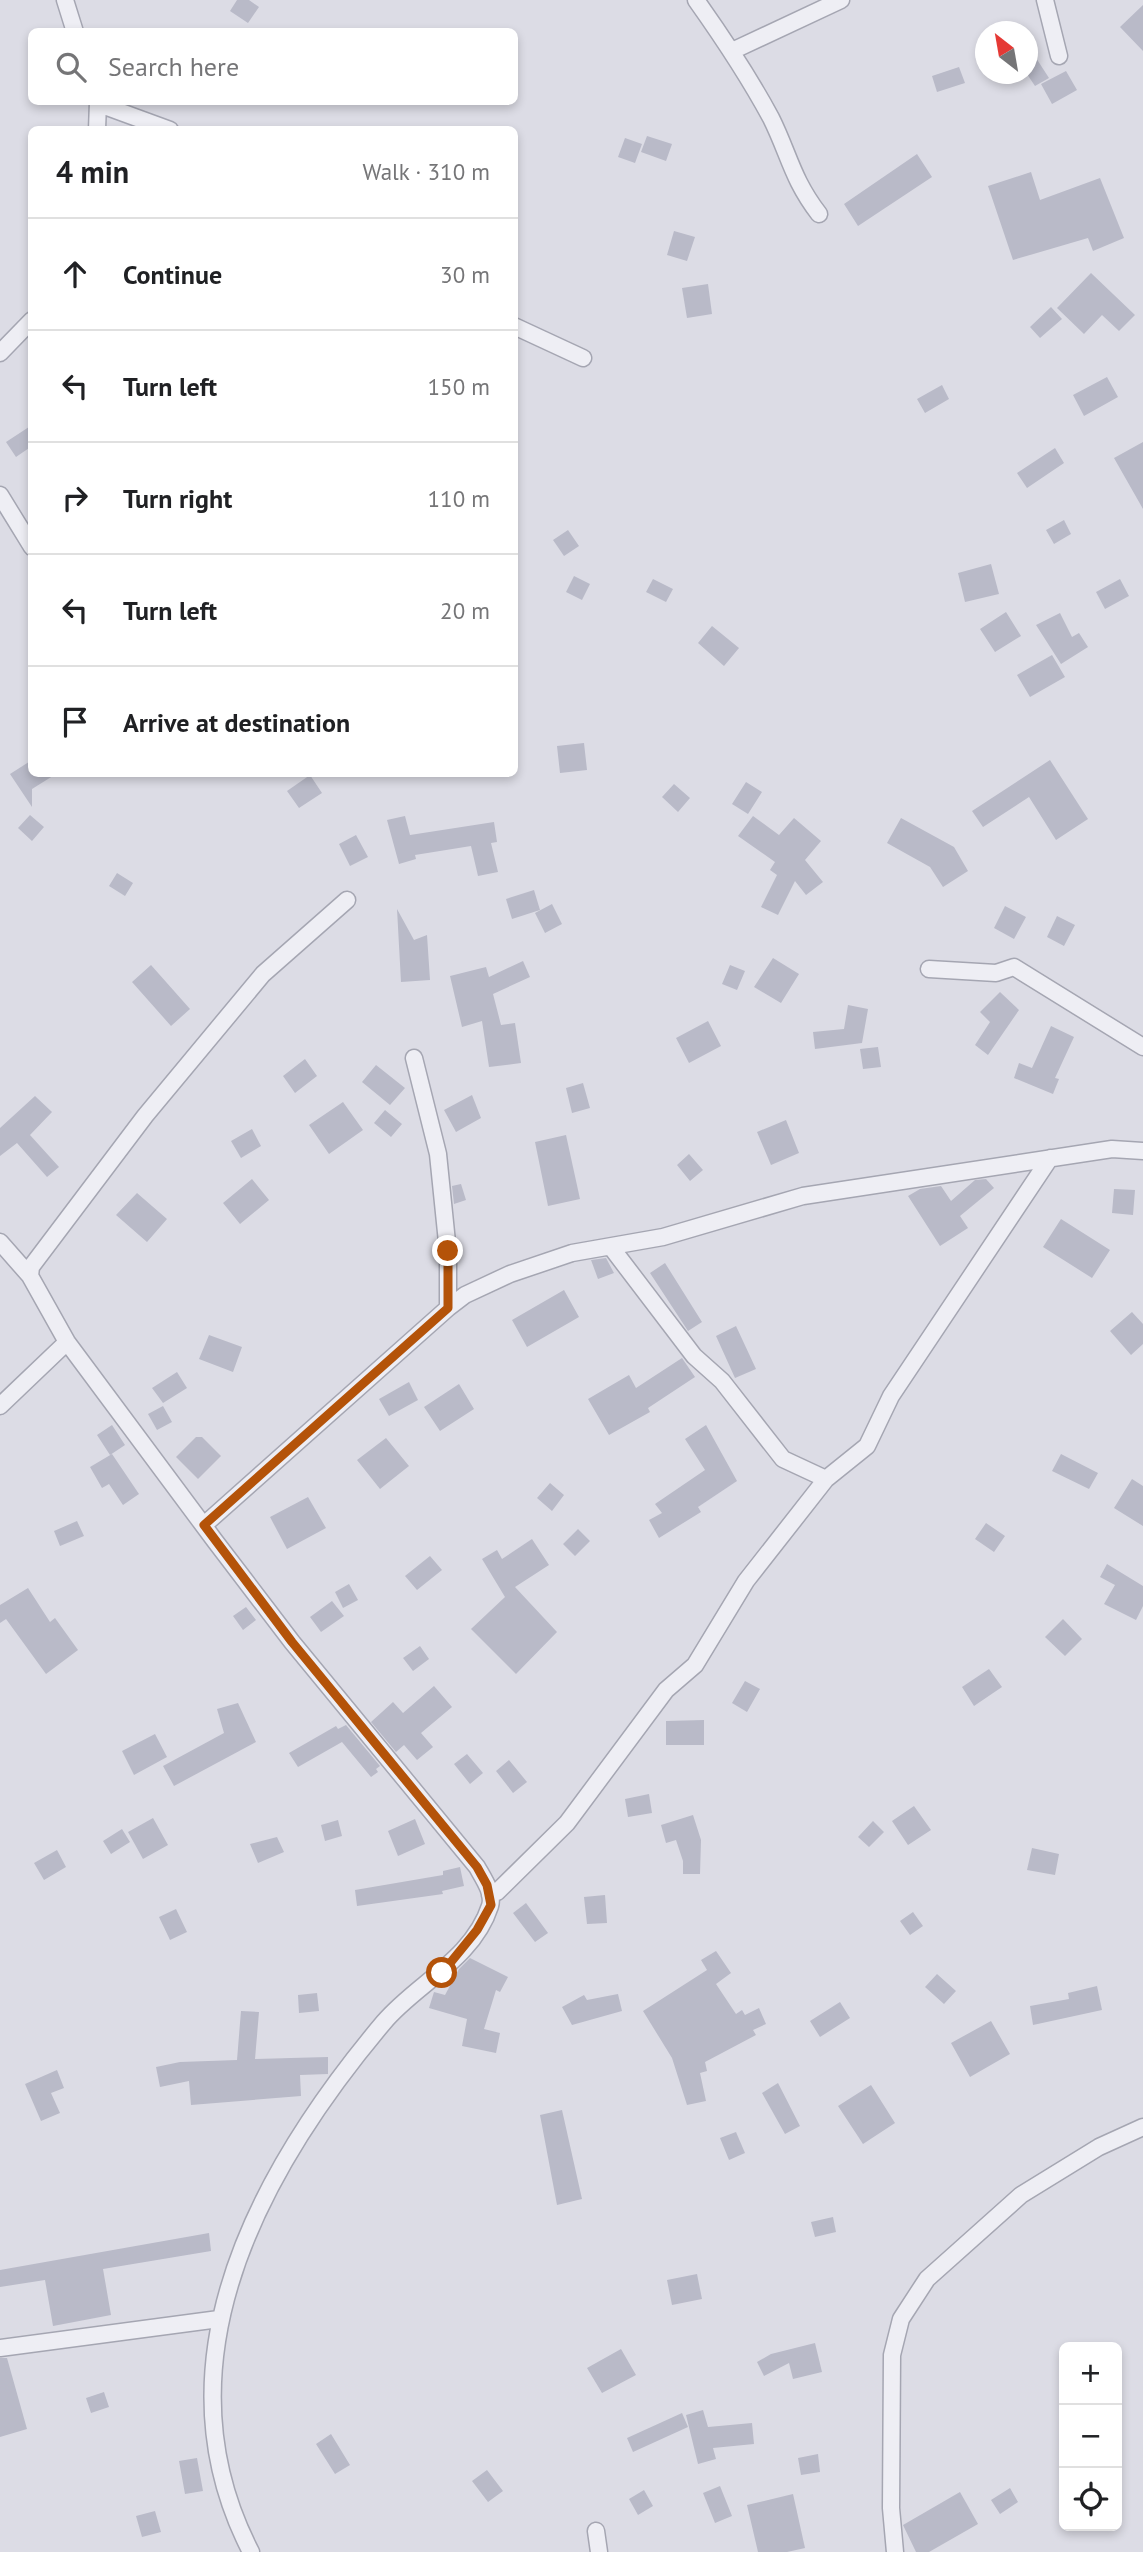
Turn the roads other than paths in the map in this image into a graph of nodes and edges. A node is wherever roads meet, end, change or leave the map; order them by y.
1 (65, 0) edge
2 (696, 0) edge
3 (841, 0) edge
4 (1045, 0) edge
5 (74, 28) edge
6 (732, 51) junction
7 (1059, 56) dead end
8 (98, 105) edge
9 (103, 105) edge
10 (97, 126) edge
11 (159, 126) edge
12 (819, 214) dead end
13 (28, 324) edge
14 (518, 328) edge
15 (0, 353) edge
16 (583, 358) dead end
17 (0, 495) edge
18 (28, 540) edge
19 (347, 900) dead end
20 (929, 970) dead end
21 (1143, 1047) edge
22 (414, 1058) dead end
23 (1143, 1151) edge
24 (1050, 1158) junction
25 (0, 1242) edge
26 (611, 1247) junction
27 (30, 1276) junction
28 (448, 1308) junction
29 (67, 1342) junction
30 (0, 1406) edge
31 (826, 1479) junction
32 (204, 1525) junction
33 (490, 1895) junction
34 (1143, 2127) edge
35 (219, 2319) junction
36 (0, 2348) edge
37 (596, 2531) dead end
38 (251, 2552) edge
39 (599, 2552) edge
40 (895, 2552) edge

1 - 5 street
2 - 6 street
3 - 6 street
4 - 7 street
6 - 12 street
8 - 10 street
9 - 11 street
13 - 15 street
14 - 16 street
17 - 18 street
19 - 27 street
20 - 21 street
22 - 28 street
23 - 24 street
24 - 26 street
24 - 31 street
25 - 27 street
26 - 28 street
26 - 31 street
27 - 29 street
28 - 32 street
29 - 30 street
29 - 32 street
31 - 33 street
32 - 33 street
33 - 35 street
34 - 40 street
35 - 36 street
35 - 38 street
37 - 39 street

